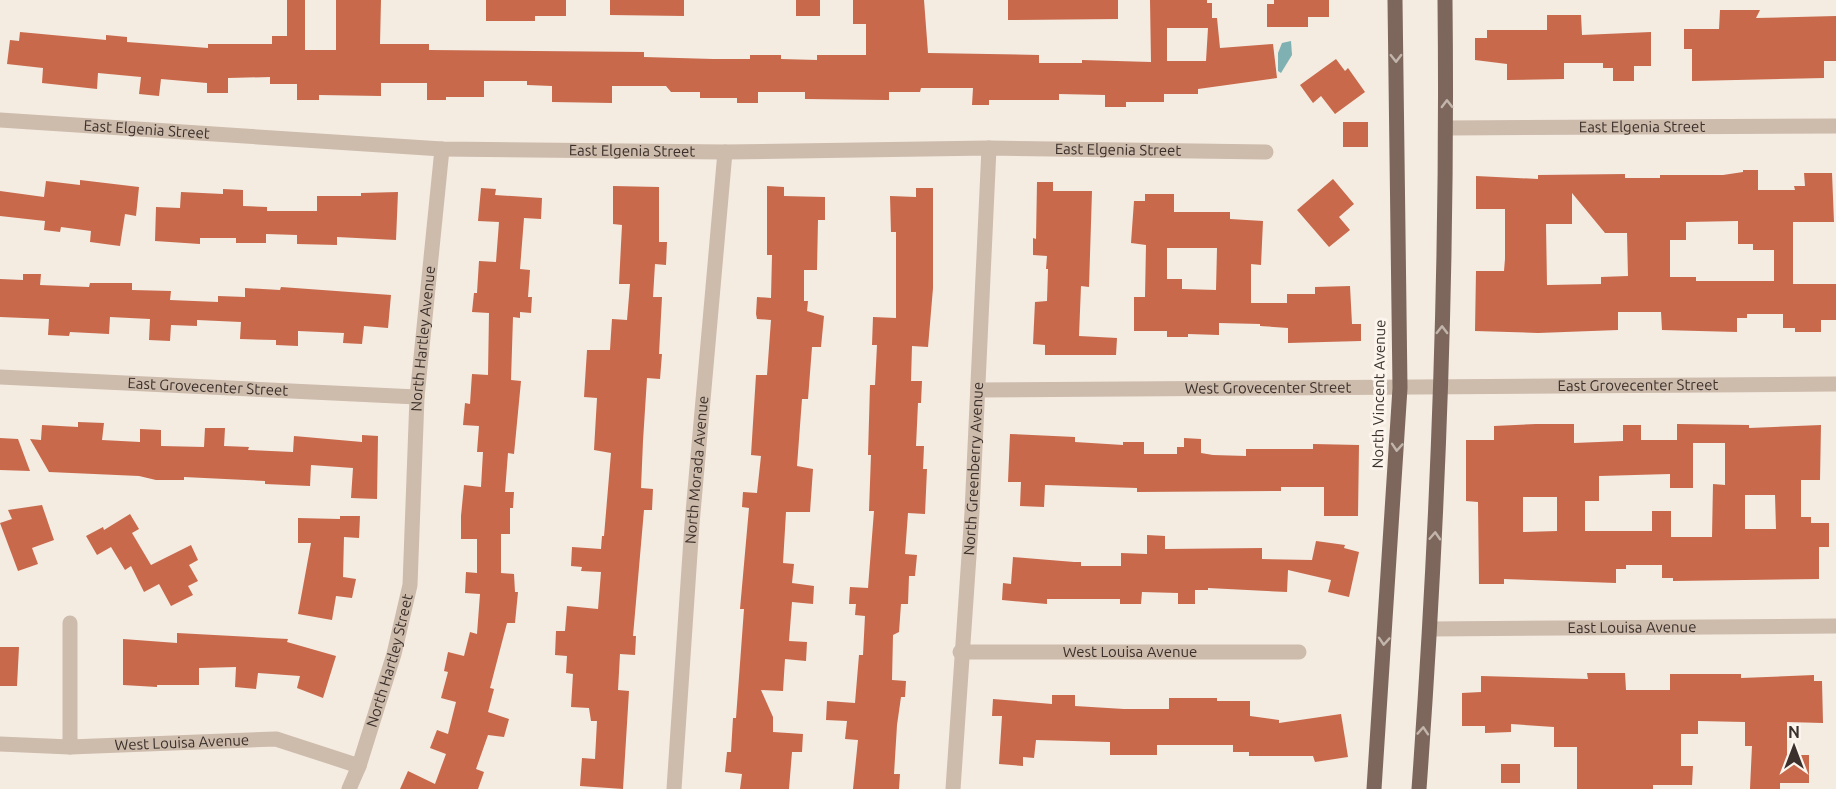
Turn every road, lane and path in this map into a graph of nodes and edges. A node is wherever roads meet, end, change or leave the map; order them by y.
1 (1395, 0) edge
2 (1445, 0) edge
3 (0, 120) edge
4 (1836, 126) edge
5 (1447, 128) junction
6 (989, 148) junction
7 (442, 149) junction
8 (725, 152) junction
9 (1266, 152) dead end
10 (0, 377) edge
11 (1836, 384) edge
12 (1400, 388) junction
13 (1440, 388) junction
14 (978, 390) junction
15 (417, 398) junction
16 (410, 528) joint
17 (70, 623) dead end
18 (1836, 626) edge
19 (1430, 629) junction
20 (960, 652) junction
21 (1299, 652) dead end
22 (0, 744) edge
23 (70, 747) junction
24 (359, 766) junction
25 (349, 789) edge
26 (674, 789) edge
27 (952, 789) edge
28 (1374, 789) edge
29 (1419, 789) edge

1 -> 12 main road, North Vincent Avenue
5 -> 2 main road
3 - 7 street, East Elgenia Street
4 - 5 street, East Elgenia Street
13 -> 5 main road
6 - 8 street, East Elgenia Street
6 - 9 street, East Elgenia Street
6 - 14 street, North Greenberry Avenue
7 - 8 street, East Elgenia Street
7 - 15 street, North Hartley Avenue
8 - 26 street, North Morada Avenue
10 - 15 street, East Grovecenter Street
11 - 13 street, East Grovecenter Street
12 - 13 street, West Grovecenter Street
12 - 14 street, West Grovecenter Street
12 -> 28 main road, North Vincent Avenue
19 -> 13 main road
14 - 20 street, North Greenberry Avenue
15 - 16 street, North Hartley Avenue
16 - 24 street, North Hartley Street
17 - 23 street
18 - 19 street, East Louisa Avenue
29 -> 19 main road
20 - 21 street, West Louisa Avenue
20 - 27 street, North Greenberry Avenue
22 - 23 street, West Louisa Avenue
23 - 24 street, West Louisa Avenue
24 - 25 street, North Hartley Street

